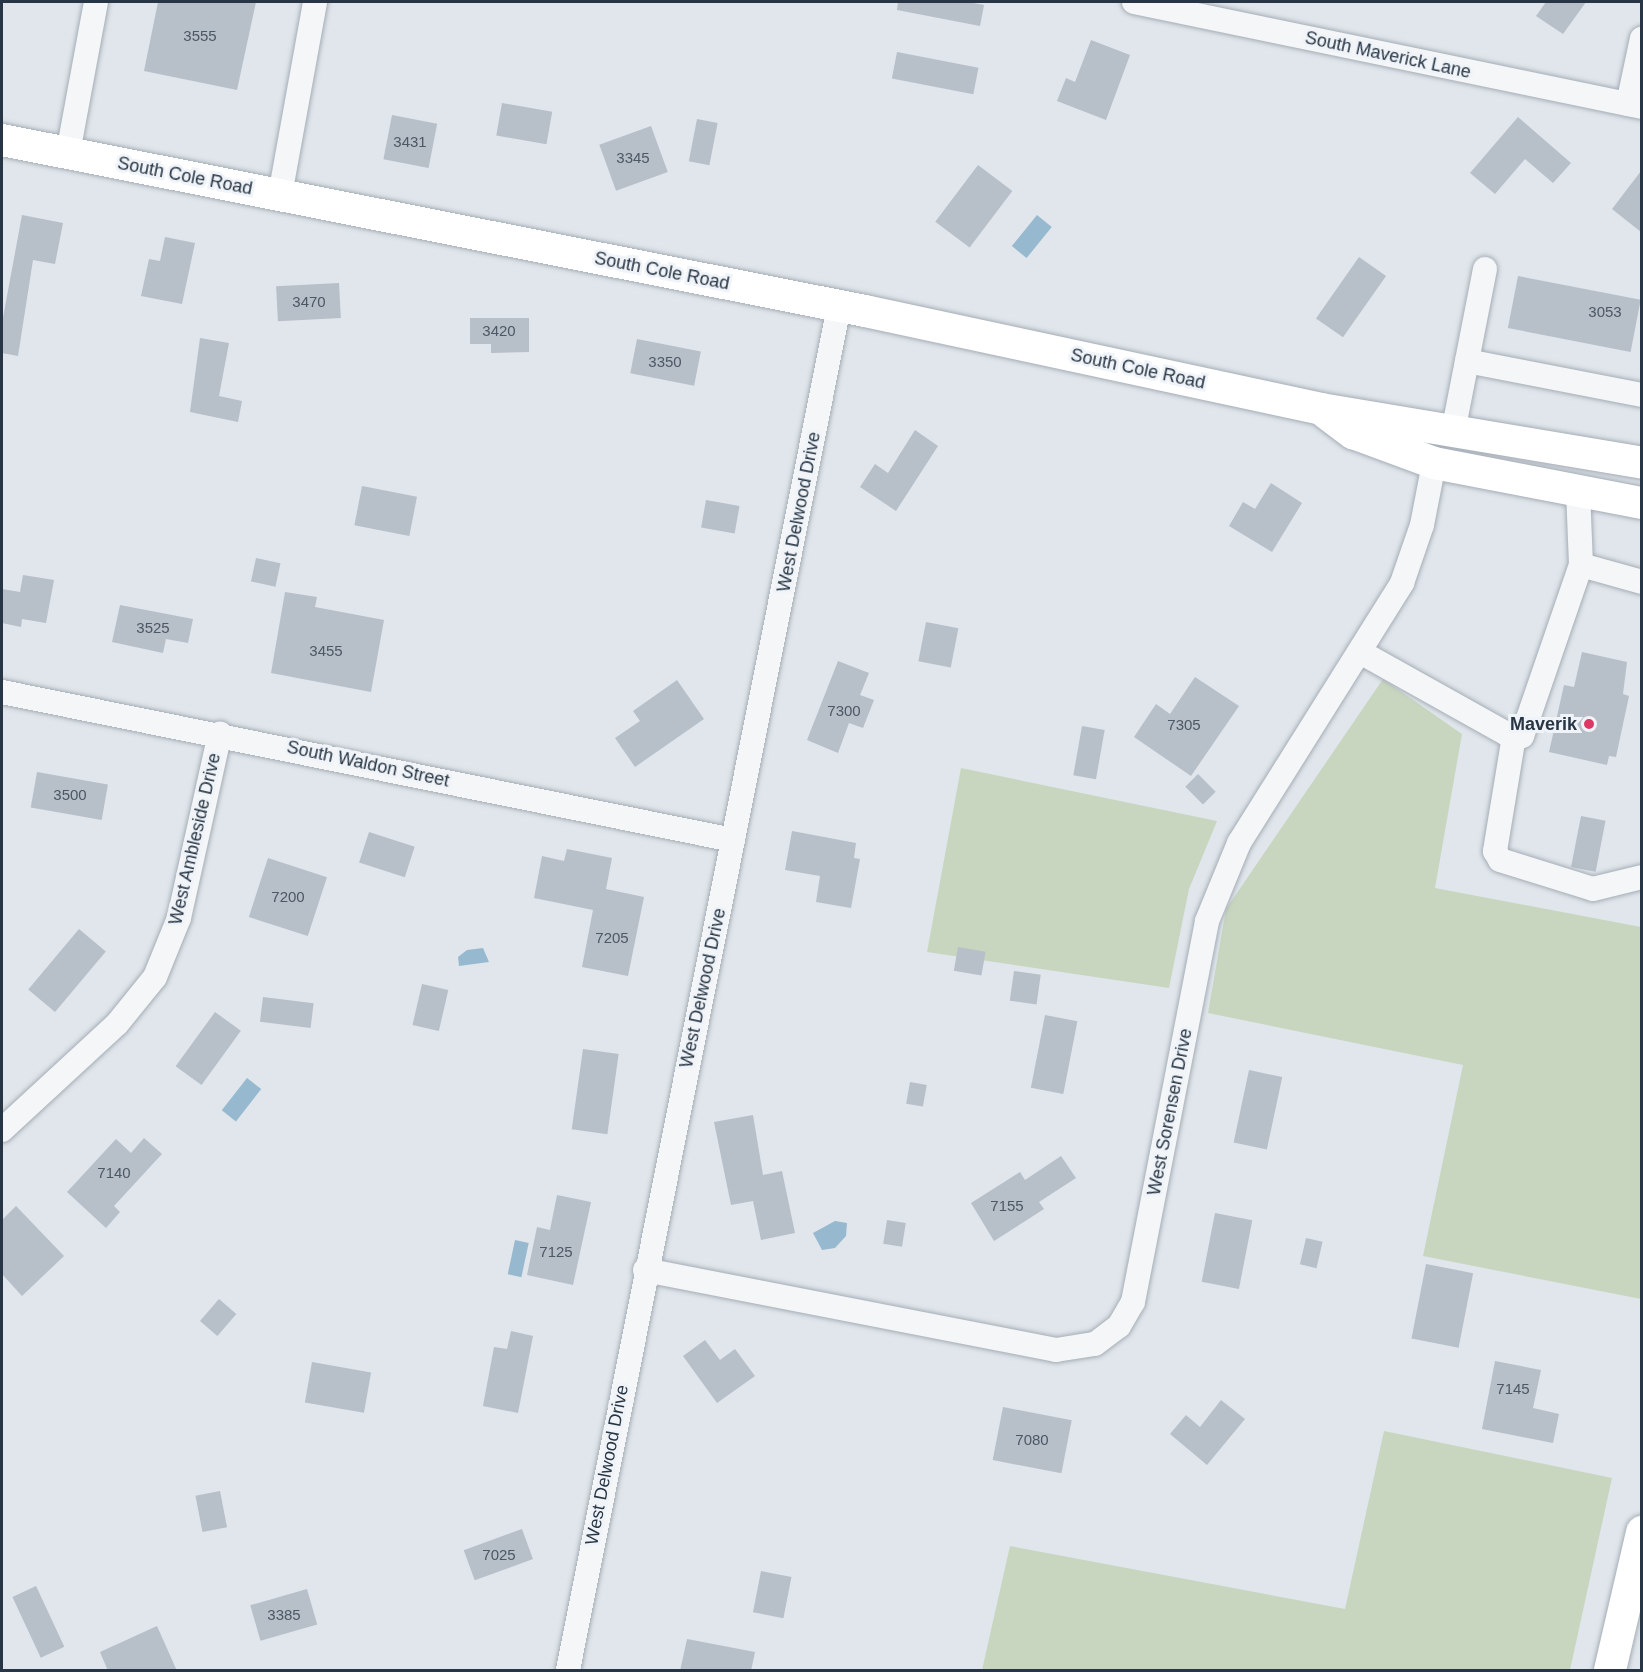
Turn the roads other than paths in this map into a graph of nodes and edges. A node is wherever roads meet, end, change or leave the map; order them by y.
1 (96, 2) edge
2 (315, 2) edge
3 (1134, 2) edge
4 (1641, 38) edge
5 (1635, 106) edge
6 (2, 140) edge
7 (68, 153) junction
8 (280, 195) junction
9 (1485, 269) dead end
10 (839, 306) junction
11 (1467, 361) junction
12 (1641, 395) edge
13 (1321, 409) junction
14 (1454, 428) junction
15 (1515, 440) junction
16 (1641, 463) edge
17 (1434, 464) junction
18 (1578, 491) junction
19 (1641, 503) edge
20 (1581, 565) junction
21 (1641, 582) edge
22 (1362, 652) junction
23 (2, 692) edge
24 (220, 733) junction
25 (1514, 736) junction
26 (733, 840) junction
27 (1641, 876) edge
28 (2, 1130) edge
29 (645, 1270) junction
30 (1641, 1532) edge
31 (1634, 1603) edge
32 (568, 1671) edge
33 (1610, 1671) edge

1 - 7 street
2 - 8 street
3 - 5 street, South Maverick Lane
4 - 5 street
6 - 7 main road, South Cole Road
7 - 8 main road, South Cole Road
8 - 10 main road, South Cole Road
9 - 11 street
10 - 13 main road, South Cole Road
10 - 26 street, West Delwood Drive
11 - 12 street
11 - 14 street
13 - 14 main road, South Cole Road
13 - 17 main road, South Cole Road
14 - 15 main road, South Cole Road
15 - 16 main road, South Cole Road
15 - 17 main road, South Cole Road
17 - 18 main road, South Cole Road
17 - 22 street, West Sorensen Drive
18 - 19 main road, South Cole Road
18 - 20 street
20 - 21 street
20 - 25 street
22 - 25 street
22 - 29 street, West Sorensen Drive
23 - 24 street, South Waldon Street
24 - 26 street, South Waldon Street
24 - 28 street, West Ambleside Drive
25 - 27 street
26 - 29 street, West Delwood Drive
29 - 32 street, West Delwood Drive
30 - 31 main road
31 - 33 main road

